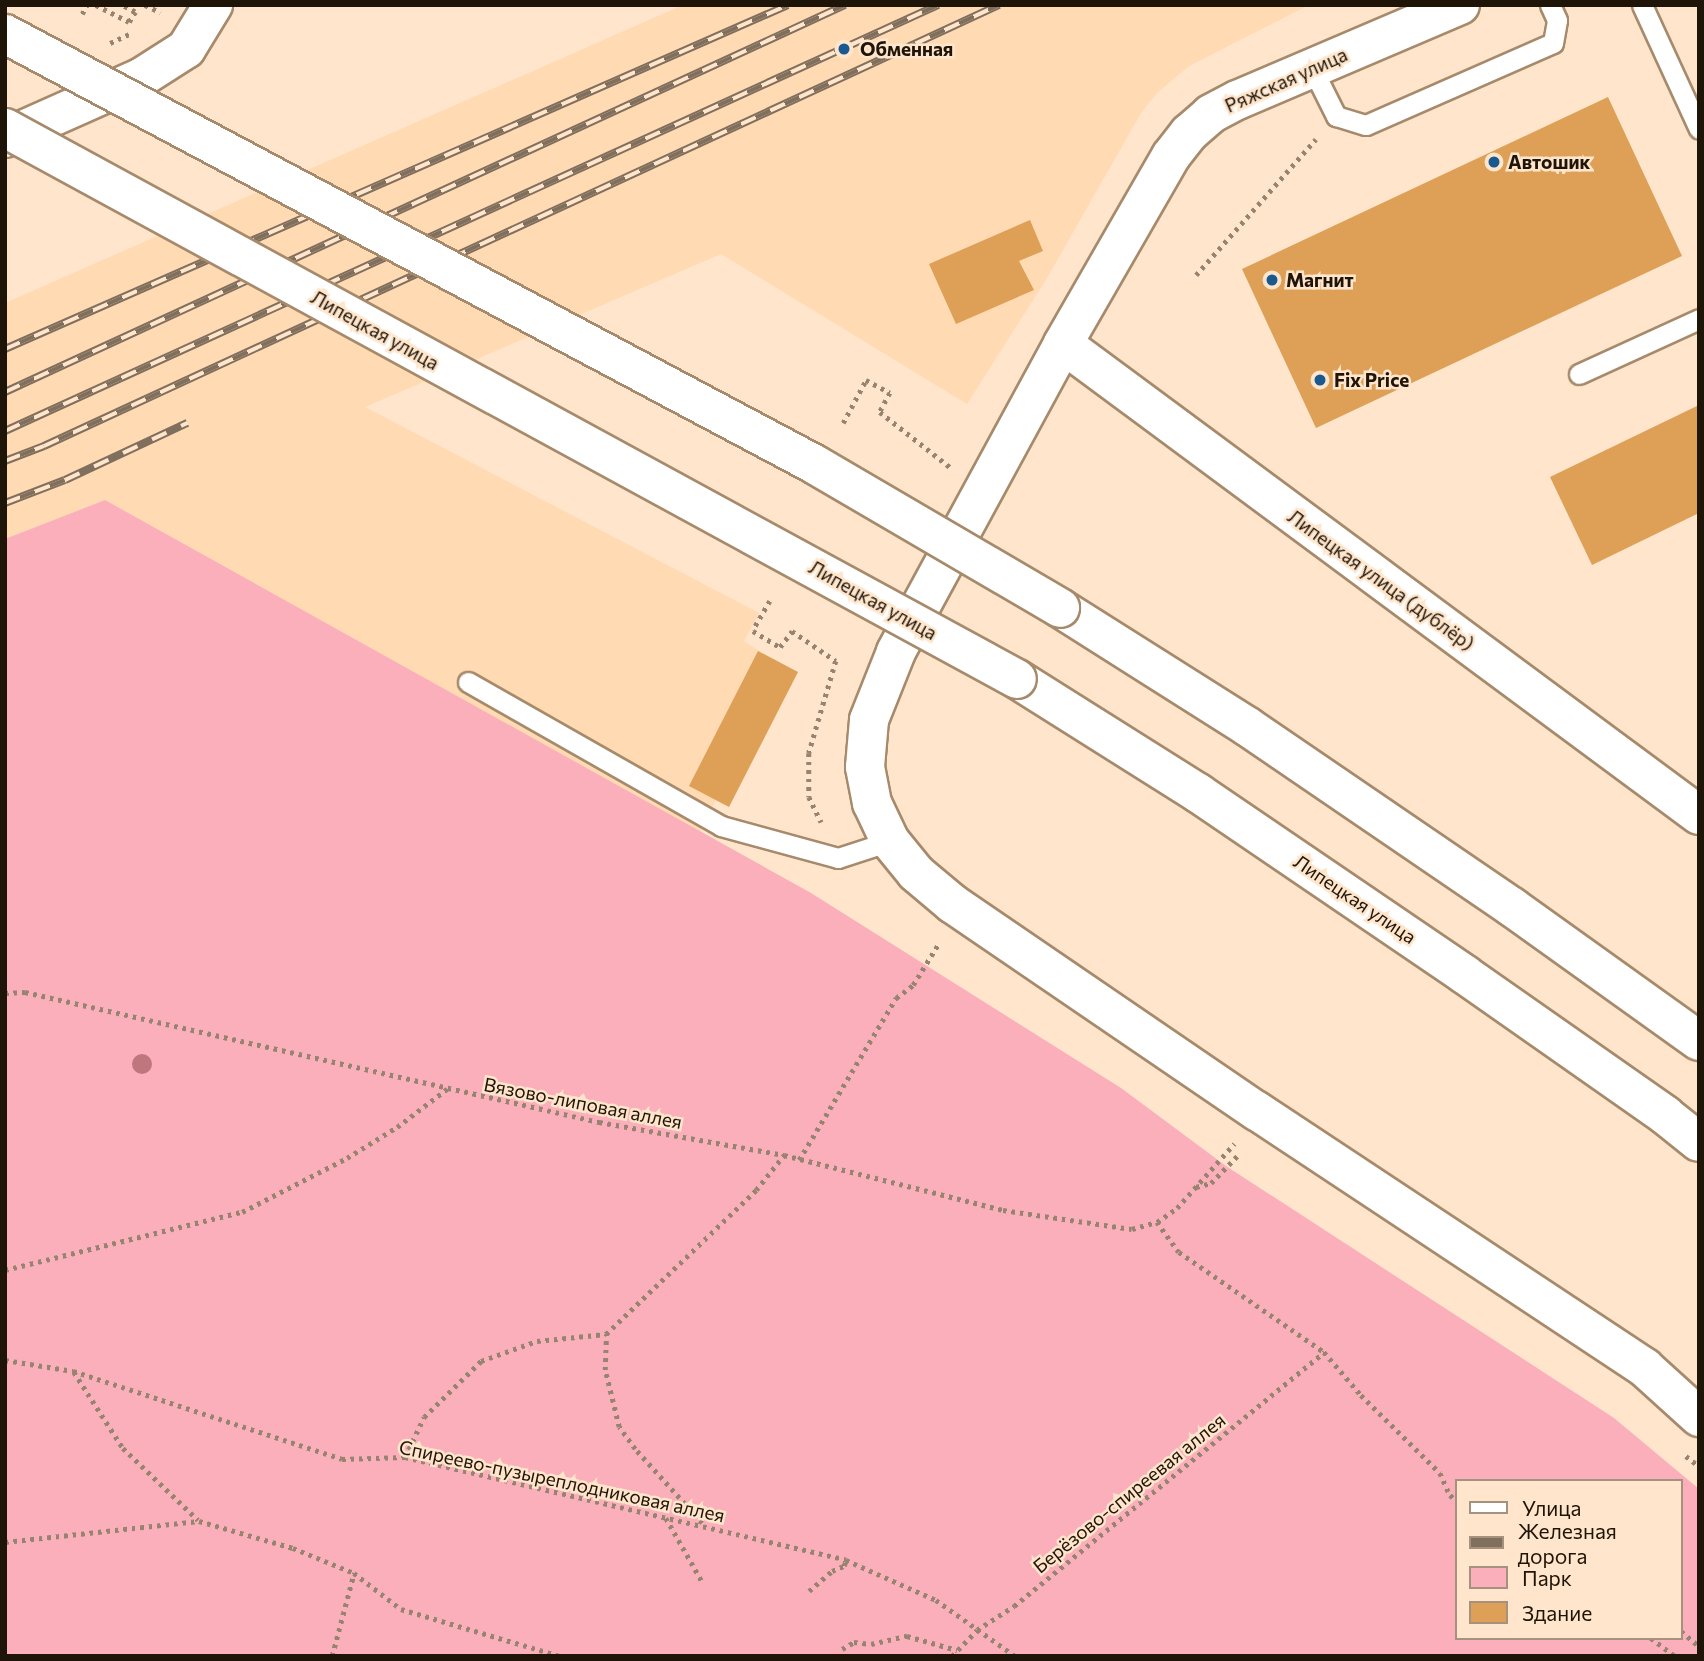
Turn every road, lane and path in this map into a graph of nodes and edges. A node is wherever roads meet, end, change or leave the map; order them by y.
1 (87, 5) edge
2 (96, 5) edge
3 (122, 5) edge
4 (145, 5) edge
5 (165, 5) edge
6 (214, 5) edge
7 (1460, 5) edge
8 (1550, 5) edge
9 (1642, 5) edge
10 (160, 12) junction
11 (82, 14) dead end
12 (150, 20) dead end
13 (5, 34) edge
14 (1312, 68) junction
15 (1336, 116) junction
16 (5, 128) edge
17 (1699, 129) edge
18 (5, 138) edge
19 (1196, 275) dead end
20 (1699, 319) edge
21 (1063, 344) junction
22 (1579, 374) dead end
23 (843, 423) dead end
24 (948, 466) dead end
25 (770, 601) dead end
26 (468, 682) dead end
27 (1699, 815) edge
28 (890, 841) junction
29 (838, 858) junction
30 (939, 943) dead end
31 (5, 993) edge
32 (1699, 1041) edge
33 (447, 1089) junction
34 (1257, 1111) junction
35 (1665, 1115) junction
36 (1699, 1142) edge
37 (1239, 1154) dead end
38 (784, 1155) junction
39 (1699, 1155) edge
40 (799, 1160) junction
41 (1195, 1187) junction
42 (1157, 1222) junction
43 (5, 1270) edge
44 (606, 1334) junction
45 (1324, 1353) junction
46 (5, 1360) edge
47 (1645, 1368) junction
48 (74, 1371) junction
49 (1699, 1378) edge
50 (1699, 1418) edge
51 (405, 1457) junction
52 (1456, 1500) edge
53 (666, 1518) junction
54 (199, 1521) junction
55 (703, 1524) junction
56 (5, 1542) edge
57 (846, 1560) junction
58 (354, 1573) junction
59 (703, 1583) dead end
60 (809, 1591) dead end
61 (976, 1630) junction
62 (1683, 1633) edge
63 (1654, 1640) edge
64 (1699, 1646) edge
65 (842, 1649) dead end
66 (957, 1650) junction
67 (332, 1656) edge
68 (559, 1656) edge
69 (952, 1656) edge
70 (1015, 1656) edge
71 (1675, 1656) edge

1 - 11 path
2 - 3 path
4 - 10 path
5 - 10 path
6 - 18 main road
7 - 14 main road, Ряжская улица
8 - 15 lane
9 - 17 lane
10 - 12 path
13 - 32 main road, bridge
14 - 15 lane
14 - 21 main road, Ряжская улица
15 - 19 path
16 - 35 main road, Липецкая улица, bridge
20 - 22 lane
21 - 27 main road, Липецкая улица (дублёр)
21 - 28 main road, Ряжская улица
23 - 24 path
25 - 29 path
26 - 29 lane
28 - 29 lane
28 - 34 main road, Ряжская улица
30 - 40 path
31 - 33 path, Вязово-липовая аллея
33 - 38 path, Вязово-липовая аллея
33 - 43 path
34 - 41 path
34 - 47 main road, Ряжская улица
35 - 36 main road, Липецкая улица
35 - 39 main road
37 - 41 path
38 - 40 path, Вязово-липовая аллея
38 - 44 path
40 - 42 path, Вязово-липовая аллея
41 - 42 path
42 - 45 path
44 - 51 path
44 - 55 path
45 - 52 path
45 - 61 path, Берёзово-спиреевая аллея
46 - 48 path, Спиреево-пузыреплодниковая аллея
47 - 49 main road
47 - 50 main road
48 - 51 path, Спиреево-пузыреплодниковая аллея
48 - 54 path
51 - 53 path, Спиреево-пузыреплодниковая аллея
53 - 55 path, Спиреево-пузыреплодниковая аллея
53 - 59 path
54 - 56 path
54 - 58 path
55 - 57 path, Спиреево-пузыреплодниковая аллея
57 - 60 path
57 - 61 path, Спиреево-пузыреплодниковая аллея
58 - 67 path
58 - 68 path
61 - 66 path, Берёзово-спиреевая аллея
61 - 70 path, Спиреево-пузыреплодниковая аллея
62 - 64 path
63 - 71 path
65 - 66 path
66 - 69 path, Берёзово-спиреевая аллея

